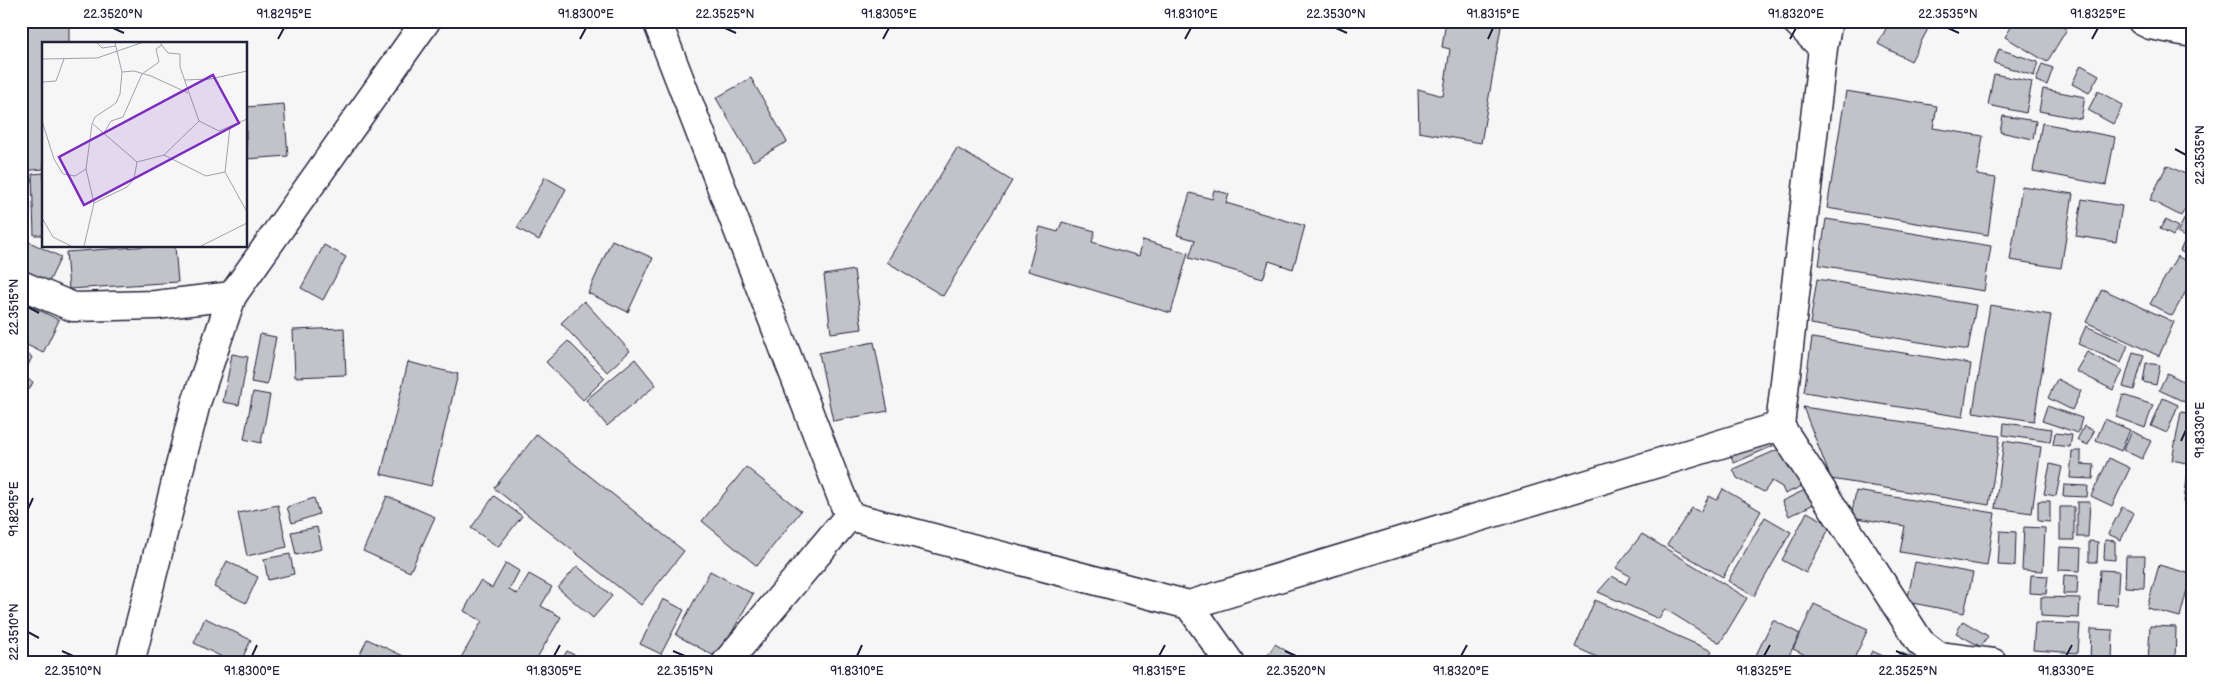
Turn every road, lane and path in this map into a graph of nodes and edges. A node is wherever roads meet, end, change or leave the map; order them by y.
1 (426, 21) edge
2 (657, 21) edge
3 (1796, 21) edge
4 (1828, 21) edge
5 (2142, 21) edge
6 (2193, 33) edge
7 (1823, 48) junction
8 (21, 285) edge
9 (232, 296) junction
10 (1780, 426) junction
11 (849, 516) junction
12 (1189, 605) junction
13 (130, 663) edge
14 (726, 663) edge
15 (1230, 663) edge
16 (1993, 663) edge

1 - 9 street
2 - 11 street
3 - 7 street
4 - 7 street
5 - 6 street
7 - 10 street
8 - 9 street
9 - 13 street
10 - 12 street
10 - 16 street
11 - 12 street
11 - 14 street
12 - 15 street

